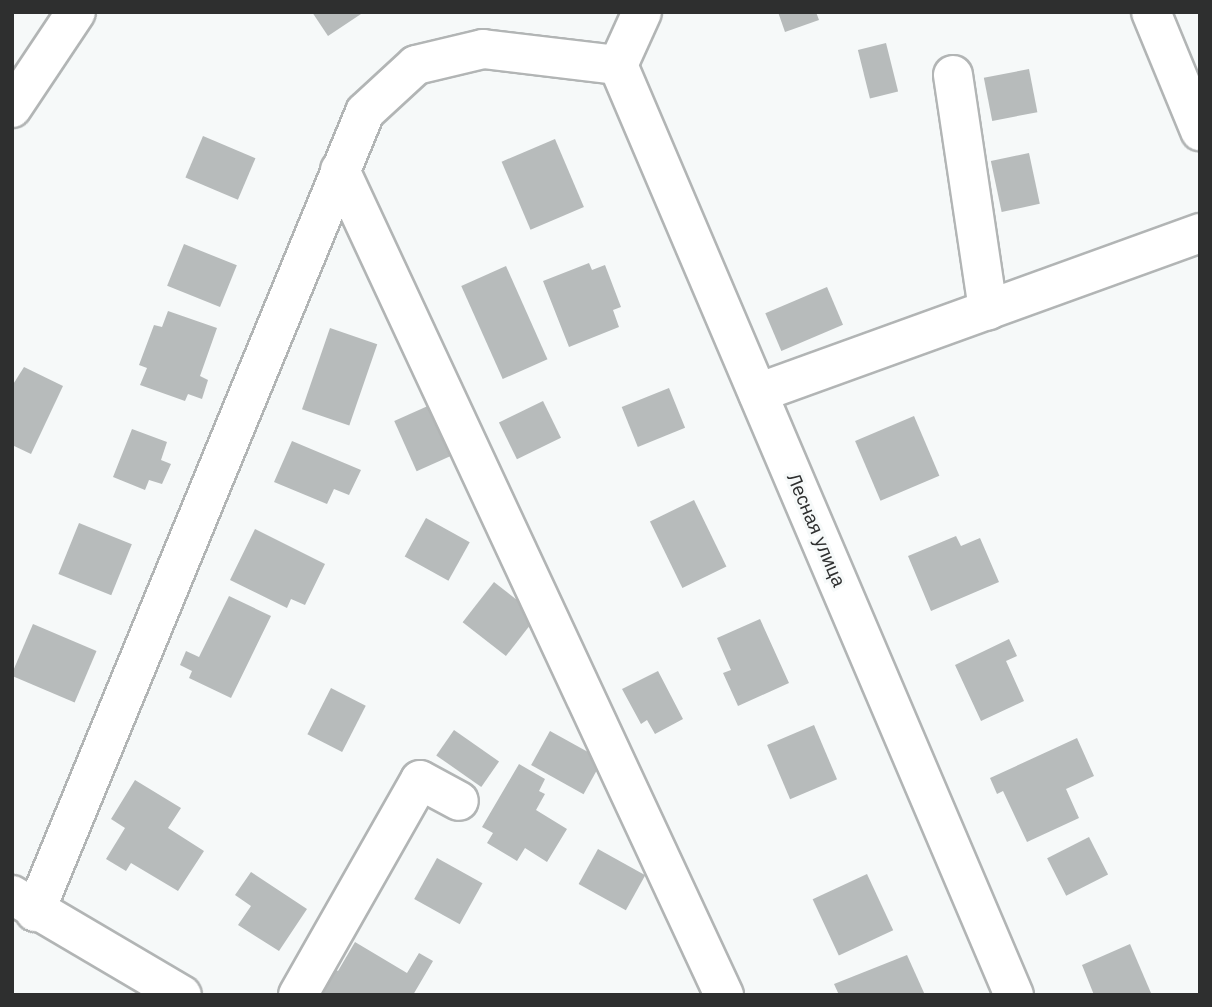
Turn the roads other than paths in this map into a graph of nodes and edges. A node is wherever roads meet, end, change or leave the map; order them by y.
1 (76, 12) edge
2 (642, 12) edge
3 (1151, 12) edge
4 (618, 65) junction
5 (953, 75) dead end
6 (12, 108) edge
7 (1200, 131) edge
8 (340, 170) junction
9 (1200, 233) edge
10 (988, 310) junction
11 (758, 393) junction
12 (459, 802) dead end
13 (24, 903) edge
14 (182, 995) edge
15 (298, 995) edge
16 (724, 995) edge
17 (1014, 995) edge

1 - 6 street
2 - 4 street
3 - 7 street
4 - 8 street
4 - 11 street, Лесная улица
5 - 10 street
8 - 13 street
8 - 16 street
9 - 10 street
10 - 11 street
11 - 17 street, Лесная улица
12 - 15 street
13 - 14 street

